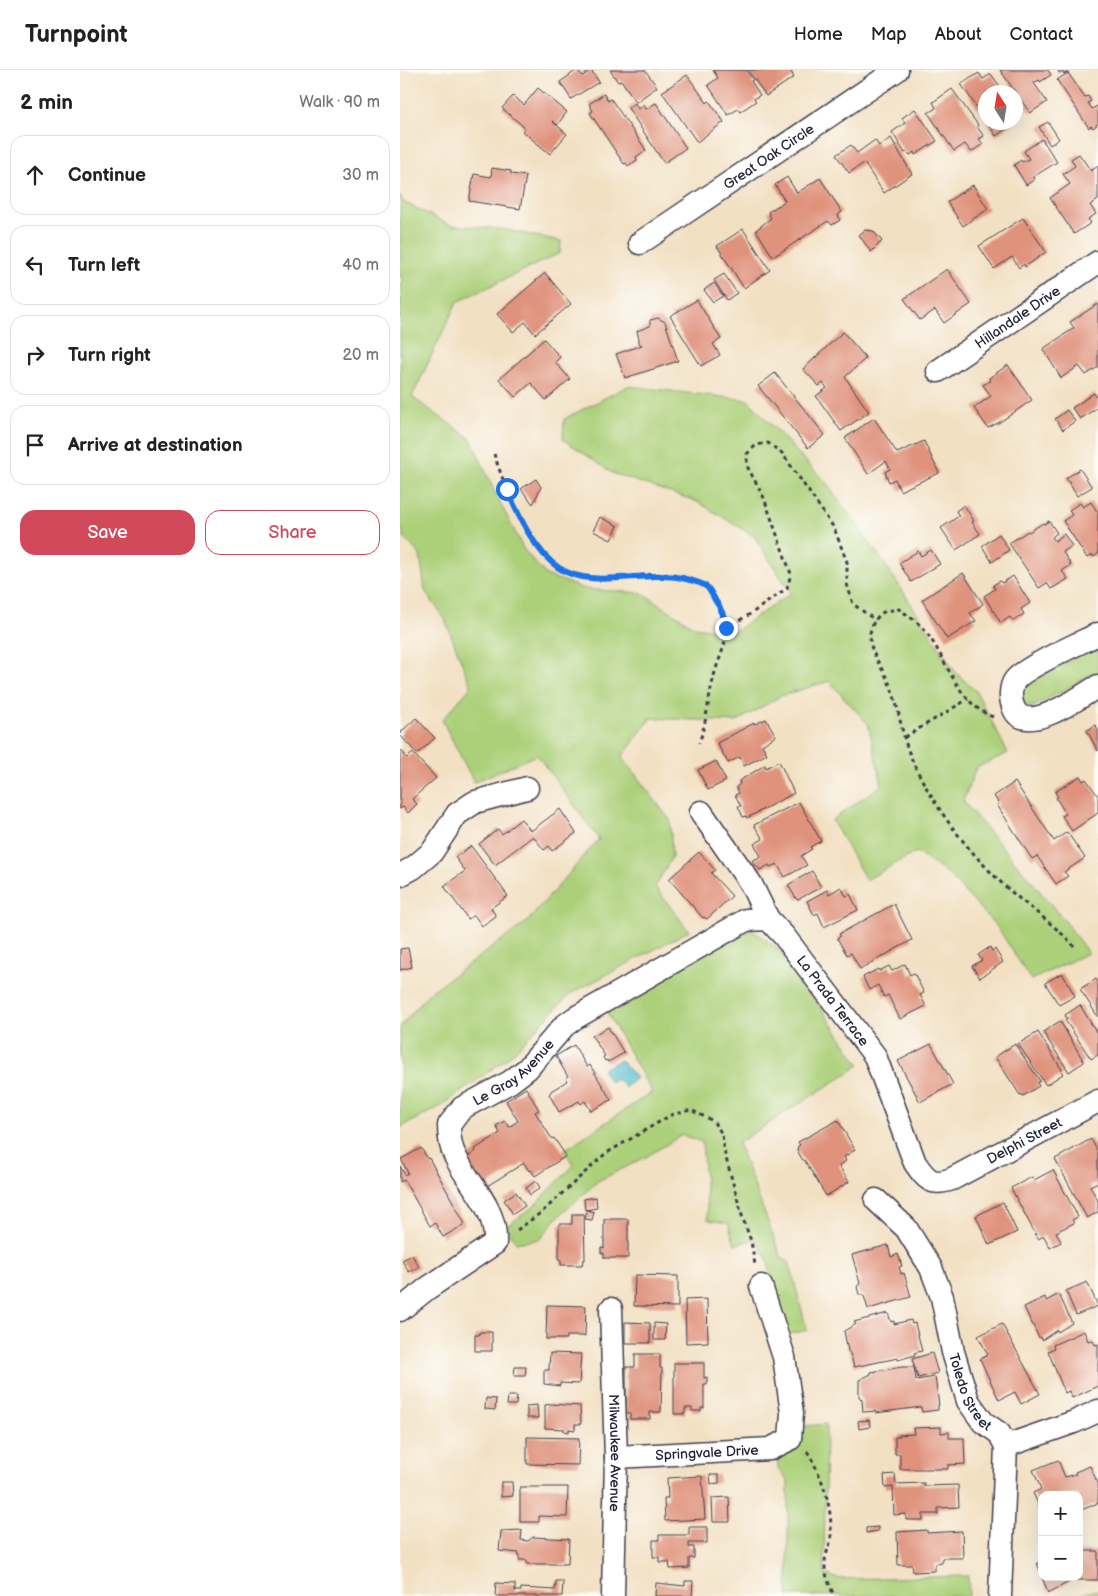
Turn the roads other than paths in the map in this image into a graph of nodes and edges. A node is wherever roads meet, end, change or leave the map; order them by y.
1 (897, 70) edge
2 (640, 243) dead end
3 (1098, 262) edge
4 (938, 372) dead end
5 (1098, 634) edge
6 (1098, 686) edge
7 (528, 788) dead end
8 (701, 812) dead end
9 (400, 876) edge
10 (768, 919) junction
11 (1098, 1101) edge
12 (952, 1179) joint
13 (876, 1200) dead end
14 (761, 1286) road end
15 (611, 1309) dead end
16 (400, 1310) edge
17 (1098, 1411) edge
18 (1006, 1446) junction
19 (616, 1457) junction
20 (613, 1596) edge
21 (1000, 1596) edge

1 - 2 street, Great Oak Circle
3 - 4 street, Hillandale Drive
5 - 6 street
7 - 9 street
8 - 10 street, La Prada Terrace
10 - 12 street, La Prada Terrace
10 - 16 street, Le Gray Avenue
11 - 12 street, Delphi Street
13 - 18 street, Toledo Street
14 - 19 street, Springvale Drive
15 - 19 street, Milwaukee Avenue
17 - 18 street
18 - 21 street
19 - 20 street, Milwaukee Avenue

